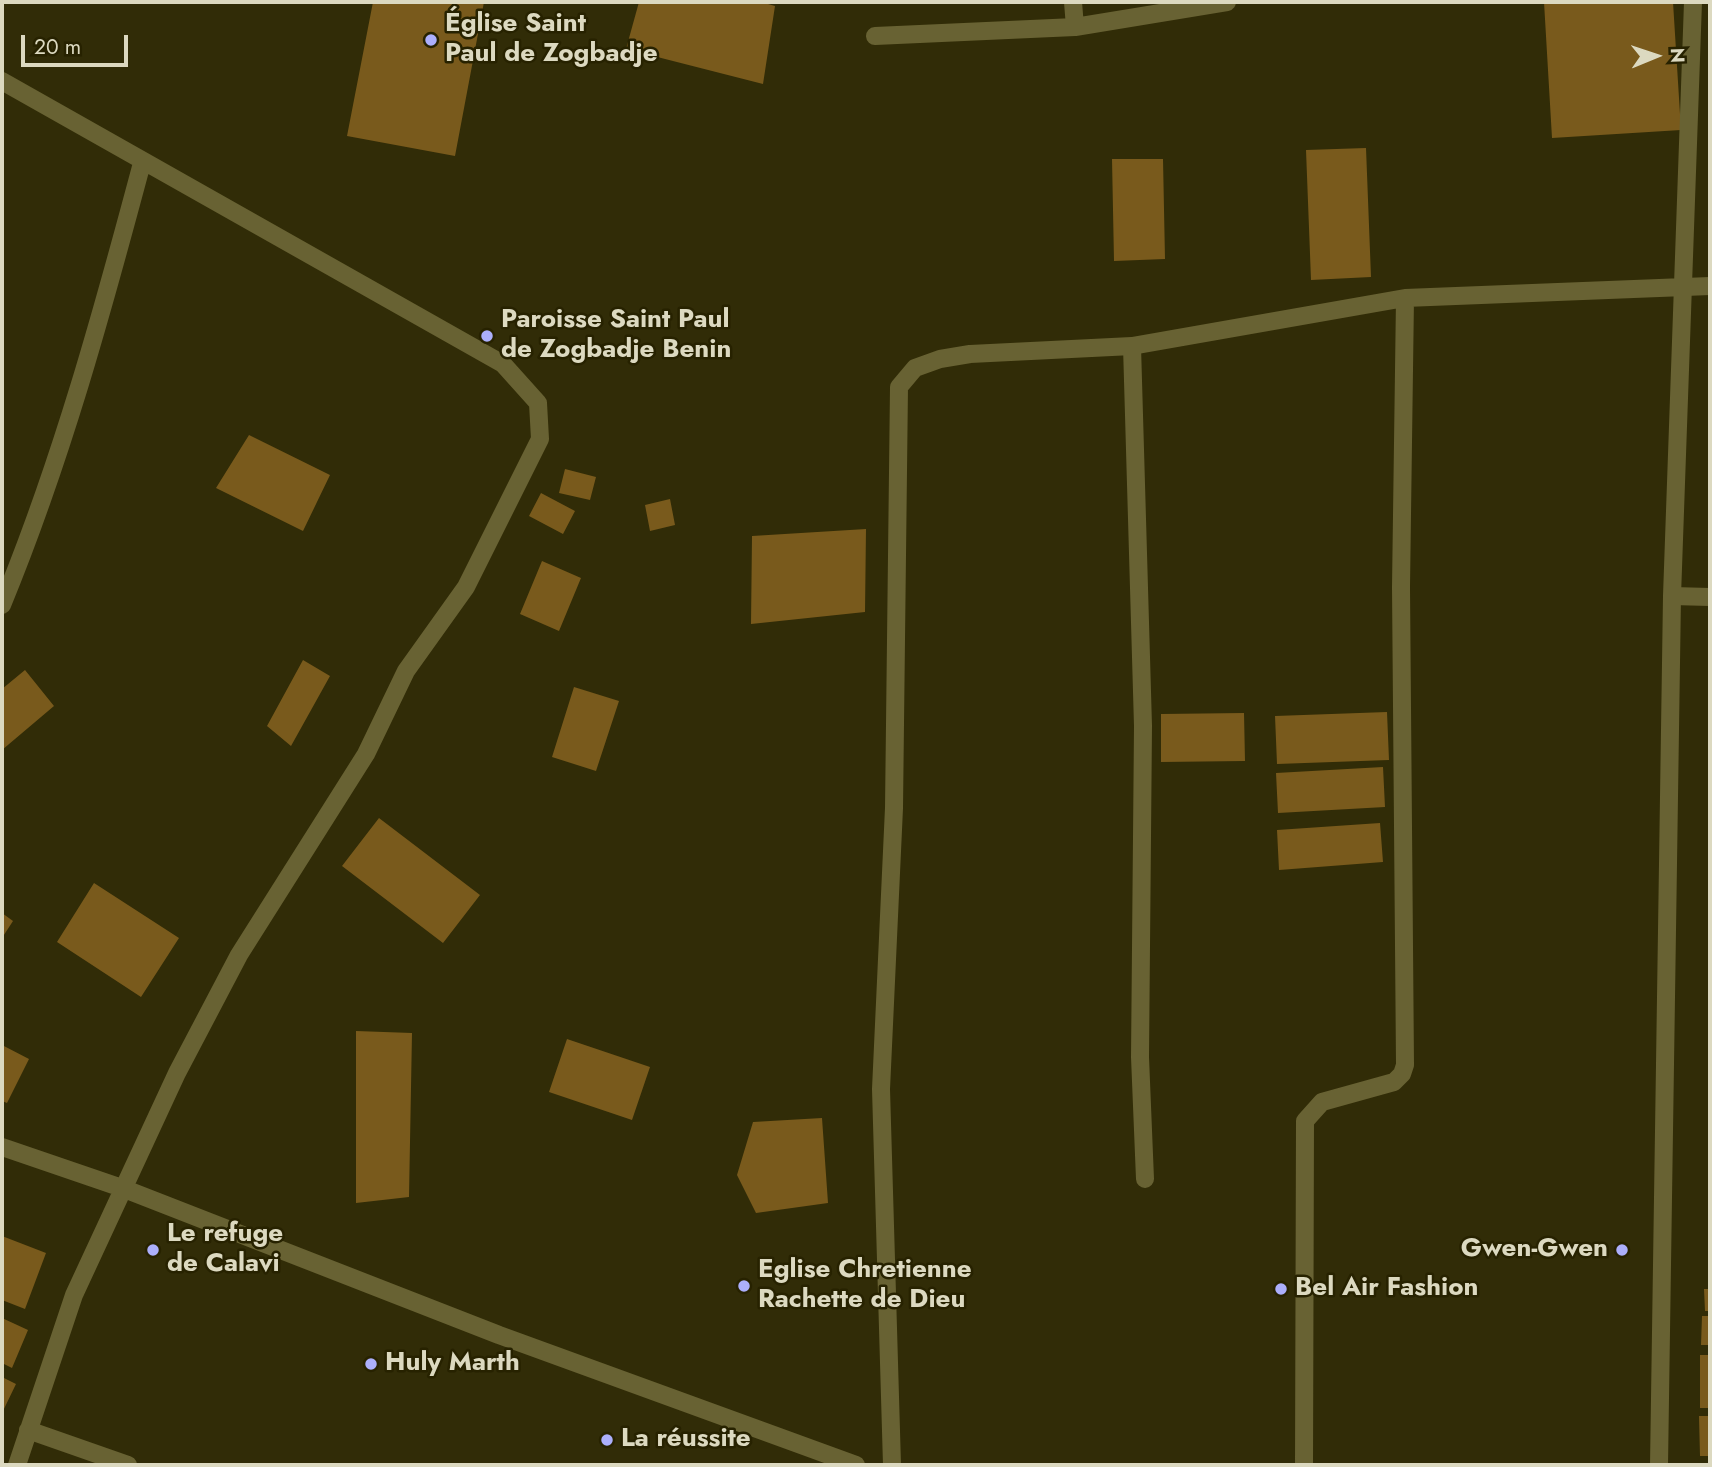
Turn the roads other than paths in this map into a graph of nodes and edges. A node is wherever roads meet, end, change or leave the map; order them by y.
1 (1073, 2) edge
2 (1227, 2) edge
3 (1693, 2) edge
4 (1075, 27) junction
5 (874, 36) dead end
6 (2, 80) edge
7 (142, 163) junction
8 (1710, 286) edge
9 (1684, 288) junction
10 (1405, 298) junction
11 (1132, 346) junction
12 (1672, 596) junction
13 (1710, 597) edge
14 (2, 606) edge
15 (2, 1147) edge
16 (1145, 1179) dead end
17 (122, 1188) junction
18 (28, 1430) junction
19 (17, 1465) edge
20 (128, 1465) edge
21 (856, 1465) edge
22 (891, 1465) edge
23 (1304, 1465) edge
24 (1659, 1465) edge

1 - 4 street
2 - 4 street
3 - 9 street
4 - 5 street
6 - 7 street
7 - 14 street
7 - 17 street
8 - 9 street
9 - 10 street
9 - 12 street
10 - 11 street
10 - 23 street
11 - 16 street
11 - 22 street
12 - 13 street
12 - 24 street
15 - 17 street
17 - 18 street
17 - 21 street
18 - 19 street
18 - 20 street

